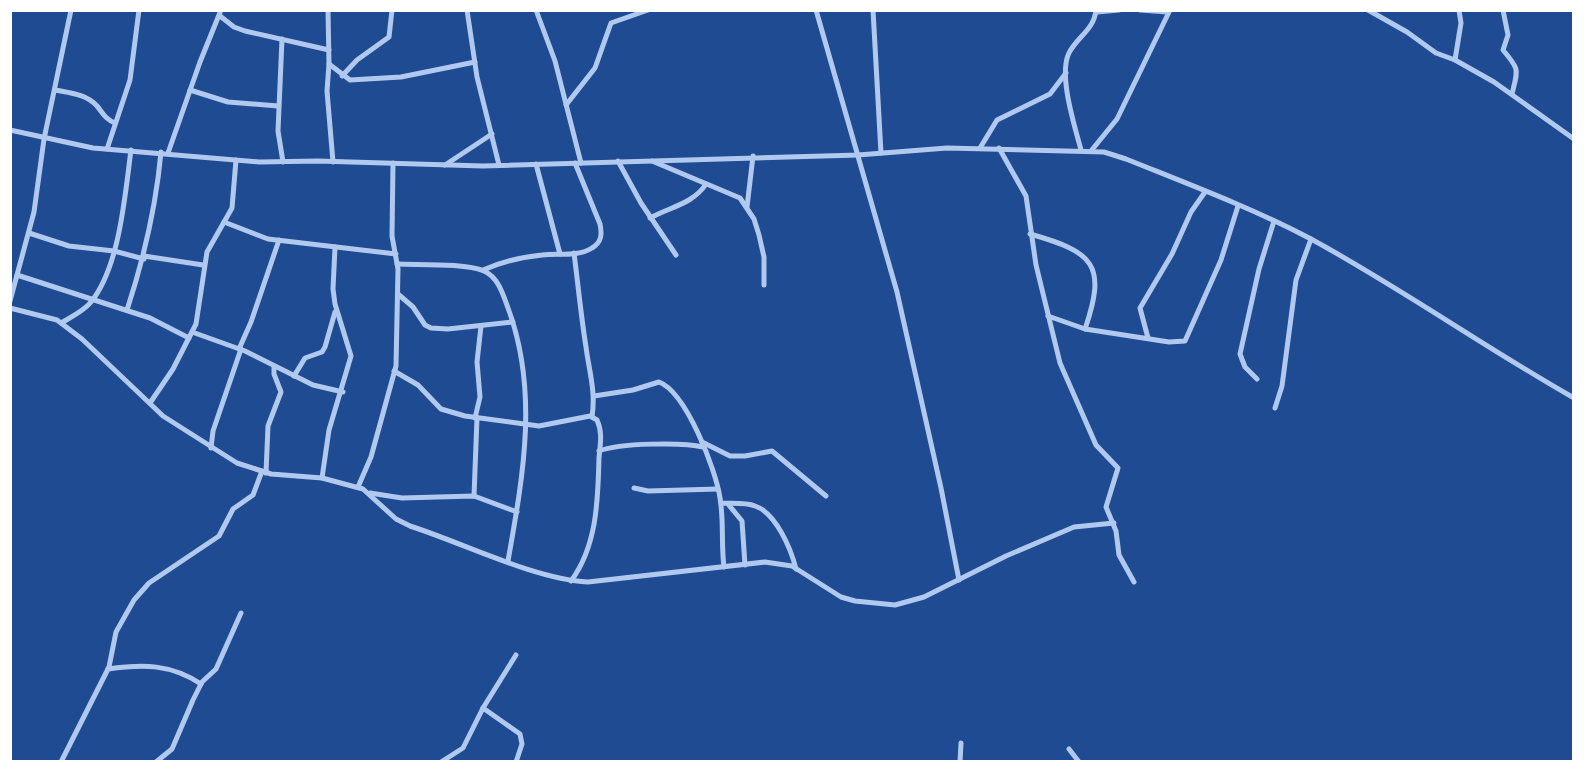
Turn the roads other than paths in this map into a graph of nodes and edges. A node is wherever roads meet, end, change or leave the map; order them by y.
1 (70, 10) edge
2 (139, 10) edge
3 (328, 10) edge
4 (392, 10) edge
5 (467, 10) edge
6 (536, 10) edge
7 (648, 10) edge
8 (816, 10) edge
9 (873, 10) edge
10 (1119, 10) edge
11 (1140, 10) edge
12 (1368, 10) edge
13 (1459, 10) edge
14 (1503, 10) edge
15 (1096, 11) edge
16 (1169, 11) edge
17 (220, 13) edge
18 (282, 39) junction
19 (329, 50) junction
20 (1455, 60) junction
21 (475, 62) junction
22 (329, 64) junction
23 (1066, 73) junction
24 (342, 76) junction
25 (55, 90) junction
26 (190, 90) junction
27 (1512, 94) junction
28 (566, 105) junction
29 (278, 106) junction
30 (115, 123) junction
31 (10, 130) edge
32 (492, 134) junction
33 (44, 139) junction
34 (1574, 139) edge
35 (107, 148) junction
36 (980, 148) junction
37 (999, 148) junction
38 (131, 150) junction
39 (1081, 150) junction
40 (1091, 151) junction
41 (165, 153) junction
42 (880, 153) junction
43 (858, 155) junction
44 (753, 156) junction
45 (236, 160) junction
46 (649, 160) junction
47 (283, 162) junction
48 (333, 162) junction
49 (618, 162) junction
50 (393, 163) junction
51 (578, 163) junction
52 (536, 164) junction
53 (499, 165) junction
54 (444, 166) junction
55 (706, 184) junction
56 (1205, 192) junction
57 (1239, 206) junction
58 (747, 207) junction
59 (650, 218) junction
60 (225, 222) junction
61 (1274, 222) junction
62 (29, 233) junction
63 (1030, 234) junction
64 (1311, 239) junction
65 (279, 240) junction
66 (335, 246) junction
67 (114, 251) junction
68 (574, 253) junction
69 (396, 254) junction
70 (560, 254) junction
71 (676, 255) dead end
72 (144, 257) junction
73 (398, 264) junction
74 (203, 265) junction
75 (483, 270) junction
76 (17, 275) junction
77 (764, 285) dead end
78 (398, 294) junction
79 (93, 300) junction
80 (10, 301) edge
81 (10, 308) edge
82 (336, 309) junction
83 (127, 310) junction
84 (1048, 316) junction
85 (513, 322) junction
86 (61, 323) junction
87 (480, 326) junction
88 (1085, 329) junction
89 (191, 335) junction
90 (1148, 338) junction
91 (240, 349) junction
92 (274, 366) junction
93 (394, 371) junction
94 (294, 376) junction
95 (1257, 379) dead end
96 (343, 392) junction
97 (594, 396) junction
98 (1574, 398) edge
99 (150, 403) junction
100 (1275, 408) dead end
101 (592, 417) junction
102 (476, 418) junction
103 (526, 425) junction
104 (702, 444) junction
105 (211, 448) junction
106 (599, 451) junction
107 (264, 472) junction
108 (322, 478) junction
109 (358, 487) junction
110 (634, 488) dead end
111 (718, 489) junction
112 (369, 493) junction
113 (474, 496) junction
114 (826, 496) dead end
115 (721, 504) junction
116 (728, 504) junction
117 (517, 512) junction
118 (1114, 523) junction
119 (508, 561) junction
120 (745, 565) junction
121 (724, 567) junction
122 (796, 569) junction
123 (958, 580) junction
124 (571, 581) junction
125 (1134, 582) dead end
126 (240, 613) dead end
127 (516, 655) dead end
128 (108, 669) junction
129 (201, 684) junction
130 (483, 708) junction
131 (961, 743) dead end
132 (1069, 749) dead end
133 (61, 762) edge
134 (156, 762) edge
135 (441, 762) edge
136 (516, 762) edge
137 (960, 762) edge
138 (1079, 762) edge

1 - 25 street
2 - 30 street
3 - 19 street
4 - 24 street
5 - 21 street
6 - 28 street
7 - 28 street
8 - 43 street
9 - 42 street
10 - 15 street
11 - 16 street
12 - 20 street
13 - 20 street
14 - 27 street
15 - 23 street
16 - 40 street
17 - 18 street
17 - 26 street
18 - 19 street
18 - 29 street
19 - 22 street
20 - 27 street
21 - 24 street
21 - 32 street
22 - 24 street
22 - 48 street
23 - 36 street
23 - 39 street
25 - 30 street
25 - 33 street
26 - 29 street
26 - 41 street
27 - 34 street
28 - 51 street
29 - 47 street
30 - 35 street
31 - 33 street
32 - 53 street
32 - 54 street
33 - 35 street
33 - 62 street
35 - 38 street
36 - 37 street
36 - 42 street
37 - 39 street
37 - 63 street
38 - 41 street
38 - 67 street
39 - 40 street
40 - 56 street
41 - 45 street
41 - 72 street
42 - 43 street
43 - 44 street
43 - 123 street
44 - 46 street
44 - 58 street
45 - 47 street
45 - 60 street
46 - 49 street
46 - 55 street
47 - 48 street
48 - 50 street
49 - 51 street
49 - 59 street
50 - 54 street
50 - 69 street
51 - 52 street
51 - 68 street
52 - 53 street
52 - 70 street
53 - 54 street
55 - 58 street
55 - 59 street
56 - 57 street
56 - 90 street
57 - 61 street
57 - 90 street
58 - 77 street
59 - 71 street
60 - 65 street
60 - 74 street
61 - 64 street
61 - 95 street
62 - 67 street
62 - 76 street
63 - 84 street
63 - 88 street
64 - 98 street
64 - 100 street
65 - 66 street
65 - 91 street
66 - 69 street
66 - 82 street
67 - 72 street
67 - 79 street
68 - 70 street
68 - 97 street
69 - 73 street
70 - 75 street
72 - 74 street
72 - 83 street
73 - 75 street
73 - 78 street
74 - 89 street
75 - 85 street
76 - 79 street
76 - 80 street
78 - 87 street
78 - 93 street
79 - 83 street
79 - 86 street
81 - 86 street
82 - 94 street
82 - 96 street
83 - 89 street
84 - 88 street
84 - 118 street
85 - 87 street
85 - 103 street
86 - 99 street
87 - 102 street
88 - 90 street
89 - 91 street
89 - 99 street
91 - 92 street
91 - 105 street
92 - 94 street
92 - 107 street
93 - 102 street
93 - 109 street
94 - 96 street
96 - 108 street
97 - 101 street
97 - 104 street
99 - 105 street
101 - 103 street
101 - 106 street
102 - 103 street
102 - 113 street
103 - 117 street
104 - 106 street
104 - 111 street
104 - 114 street
105 - 107 street
106 - 124 street
107 - 108 street
107 - 128 street
108 - 109 street
109 - 112 street
110 - 111 street
111 - 115 street
112 - 113 street
112 - 119 street
113 - 117 street
115 - 116 street
115 - 121 street
116 - 120 street
116 - 122 street
117 - 119 street
118 - 123 street
118 - 125 street
119 - 124 street
120 - 121 street
120 - 122 street
121 - 124 street
122 - 123 street
126 - 129 street
127 - 130 street
128 - 129 street
128 - 133 street
129 - 134 street
130 - 135 street
130 - 136 street
131 - 137 street
132 - 138 street

